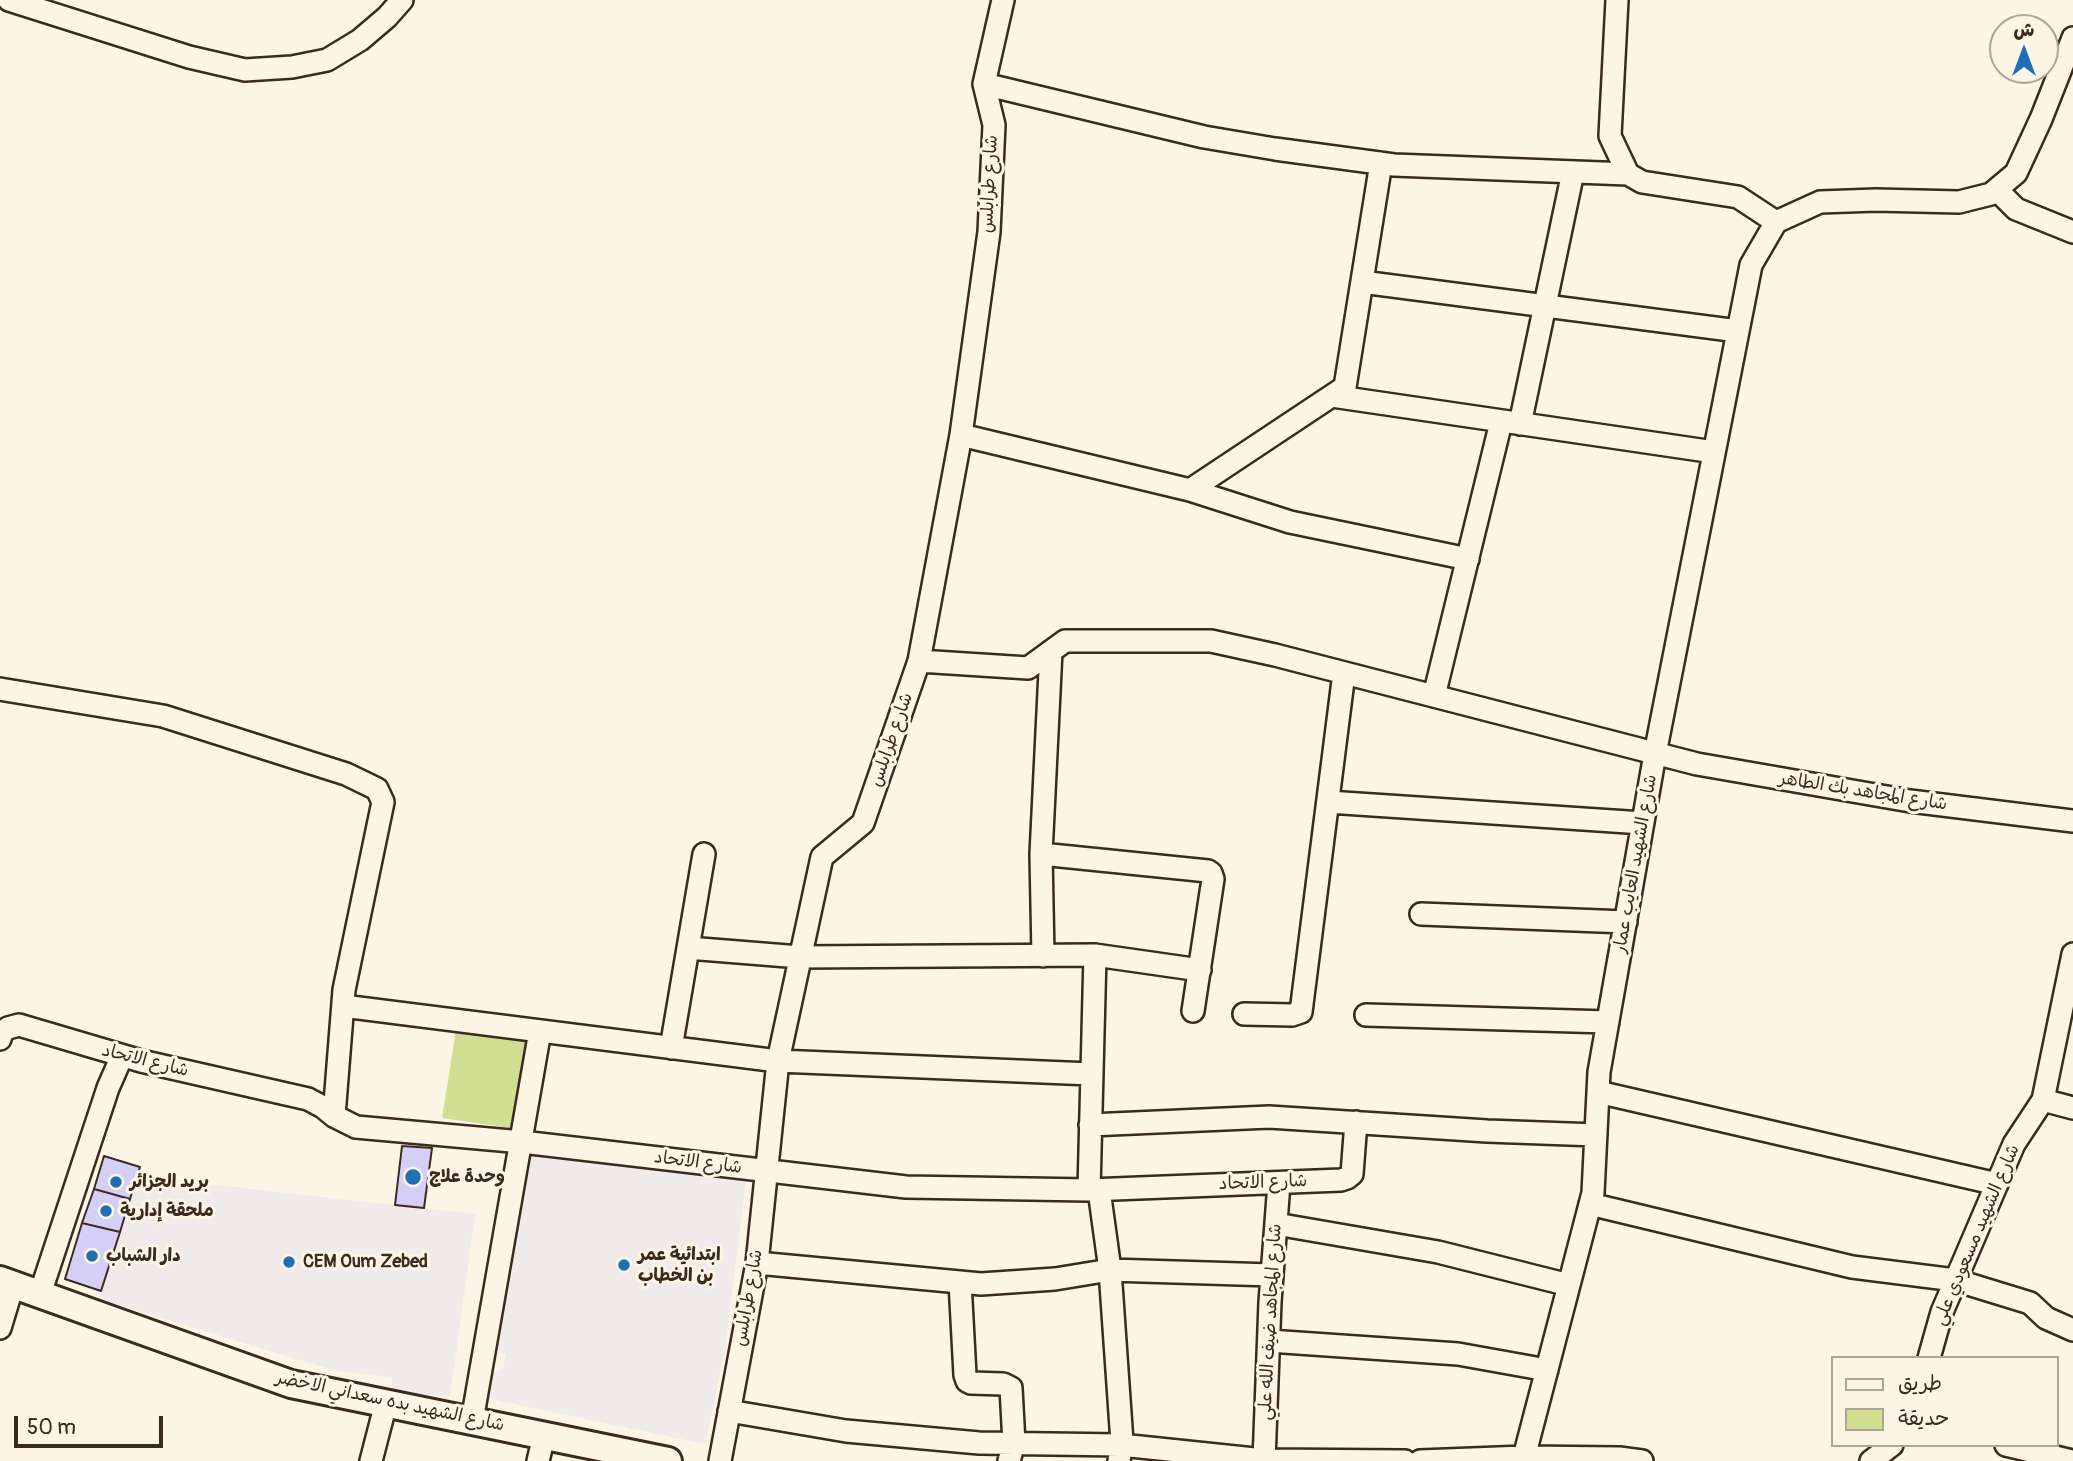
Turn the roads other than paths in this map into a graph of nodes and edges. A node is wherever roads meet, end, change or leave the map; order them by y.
1 (9, 0) edge
2 (402, 0) edge
3 (1003, 0) edge
4 (1616, 0) edge
5 (2073, 38) edge
6 (984, 83) junction
7 (1381, 163) junction
8 (1573, 172) junction
9 (1628, 174) junction
10 (1997, 190) junction
11 (1776, 222) junction
12 (2073, 232) edge
13 (1362, 282) junction
14 (1545, 305) junction
15 (1738, 331) junction
16 (1332, 396) junction
17 (1510, 423) junction
18 (961, 435) junction
19 (1714, 452) junction
20 (1190, 490) junction
21 (1468, 559) junction
22 (1051, 651) junction
23 (919, 661) junction
24 (1344, 673) junction
25 (0, 689) edge
26 (1434, 696) junction
27 (1655, 754) junction
28 (1328, 802) junction
29 (2073, 821) edge
30 (1643, 823) junction
31 (704, 854) dead end
32 (1041, 854) junction
33 (1421, 914) dead end
34 (1626, 922) junction
35 (688, 948) junction
36 (2073, 954) edge
37 (1043, 956) junction
38 (1095, 956) junction
39 (800, 957) junction
40 (1200, 970) junction
41 (343, 1006) junction
42 (1193, 1011) dead end
43 (1244, 1014) dead end
44 (1366, 1016) dead end
45 (1608, 1022) junction
46 (540, 1031) junction
47 (4, 1033) edge
48 (671, 1048) junction
49 (122, 1056) junction
50 (778, 1061) junction
51 (1091, 1074) junction
52 (1598, 1092) junction
53 (2043, 1100) junction
54 (2073, 1108) edge
55 (334, 1116) junction
56 (1356, 1122) junction
57 (1090, 1125) junction
58 (1596, 1135) junction
59 (522, 1142) junction
60 (765, 1170) junction
61 (1279, 1183) junction
62 (1997, 1184) junction
63 (1094, 1190) junction
64 (1590, 1203) junction
65 (1276, 1224) junction
66 (757, 1263) junction
67 (1110, 1270) junction
68 (1272, 1275) junction
69 (1955, 1280) junction
70 (6, 1282) edge
71 (960, 1282) junction
72 (1569, 1285) junction
73 (40, 1294) junction
74 (0, 1328) edge
75 (2073, 1330) edge
76 (1269, 1341) junction
77 (1930, 1356) edge
78 (1547, 1370) junction
79 (386, 1403) junction
80 (729, 1411) junction
81 (472, 1421) junction
82 (1889, 1447) edge
83 (2014, 1447) edge
84 (541, 1448) edge
85 (1011, 1452) edge
86 (1120, 1453) edge
87 (1523, 1459) edge
88 (1264, 1460) edge
89 (1619, 1460) edge
90 (371, 1461) edge
91 (668, 1461) edge
92 (720, 1461) edge
93 (1405, 1461) edge
94 (1420, 1461) edge
95 (1642, 1461) edge
96 (1871, 1461) edge
97 (2071, 1461) edge

1 - 2 street
3 - 6 street, شارع طرابلس
4 - 9 street
5 - 10 street
6 - 7 street
6 - 18 street, شارع طرابلس
7 - 8 street
7 - 13 street
8 - 9 street
8 - 14 street
9 - 11 street
10 - 11 street
10 - 12 street
11 - 15 street, شارع الشهيد العايب عمار
13 - 14 street
13 - 16 street
14 - 15 street
14 - 17 street
15 - 19 street, شارع الشهيد العايب عمار
16 - 17 street
16 - 20 street
17 - 19 street
17 - 21 street
18 - 20 street
18 - 23 street, شارع طرابلس
19 - 27 street, شارع الشهيد العايب عمار
20 - 21 street
21 - 26 street
22 - 23 street, شارع المجاهد بك الطاهر
22 - 24 street, شارع المجاهد بك الطاهر
22 - 32 street
23 - 39 street, شارع طرابلس
24 - 26 street, شارع المجاهد بك الطاهر
24 - 28 street
25 - 41 street
26 - 27 street, شارع المجاهد بك الطاهر
27 - 29 street, شارع المجاهد بك الطاهر
27 - 30 street, شارع الشهيد العايب عمار
28 - 30 street
28 - 43 street
30 - 34 street, شارع الشهيد العايب عمار
31 - 35 street
32 - 37 street
32 - 40 street
33 - 34 street
34 - 45 street, شارع الشهيد العايب عمار
35 - 39 street
35 - 48 street
36 - 53 street, شارع الشهيد مسعودي علي
37 - 38 street
37 - 39 street
38 - 40 street
38 - 51 street
39 - 50 street, شارع طرابلس
40 - 42 street
41 - 46 street
41 - 55 street
44 - 45 street
45 - 52 street, شارع الشهيد العايب عمار
46 - 48 street
46 - 59 street
47 - 49 street, شارع الاتحاد
48 - 50 street
49 - 55 street, شارع الاتحاد
49 - 73 street
50 - 51 street
50 - 60 street, شارع طرابلس
51 - 57 street
52 - 58 street, شارع الشهيد العايب عمار
52 - 62 street
53 - 54 street
53 - 62 street, شارع الشهيد مسعودي علي
55 - 59 street, شارع الاتحاد
56 - 57 street
56 - 58 street
56 - 61 street, شارع الاتحاد
57 - 63 street
58 - 64 street, شارع الشهيد العايب عمار
59 - 60 street, شارع الاتحاد
59 - 81 street
60 - 63 street, شارع الاتحاد
60 - 66 street, شارع طرابلس
61 - 63 street, شارع الاتحاد
61 - 65 street, شارع المجاهد ضيف الله علي
62 - 69 street, شارع الشهيد مسعودي علي
63 - 67 street
64 - 69 street
64 - 72 street, شارع الشهيد العايب عمار
65 - 68 street, شارع المجاهد ضيف الله علي
65 - 72 street
66 - 71 street
66 - 80 street, شارع طرابلس
67 - 68 street
67 - 71 street
67 - 86 street
68 - 76 street, شارع المجاهد ضيف الله علي
69 - 75 street
69 - 77 street, شارع الشهيد مسعودي علي
70 - 73 main road, شارع الشهيد بده سعداني الاخضر
70 - 74 street
71 - 85 street
72 - 78 street, شارع الشهيد العايب عمار
73 - 79 main road, شارع الشهيد بده سعداني الاخضر
76 - 78 street
76 - 88 street, شارع المجاهد ضيف الله علي
78 - 87 street, شارع الشهيد العايب عمار
79 - 81 main road, شارع الشهيد بده سعداني الاخضر
79 - 90 street
80 - 85 street
80 - 92 street, شارع طرابلس
81 - 84 main road, شارع الشهيد بده سعداني الاخضر
82 - 96 street
83 - 97 street
84 - 91 main road, شارع الشهيد بده سعداني الاخضر
85 - 86 street
86 - 88 street
87 - 89 street
87 - 94 street
88 - 93 street
89 - 95 street

